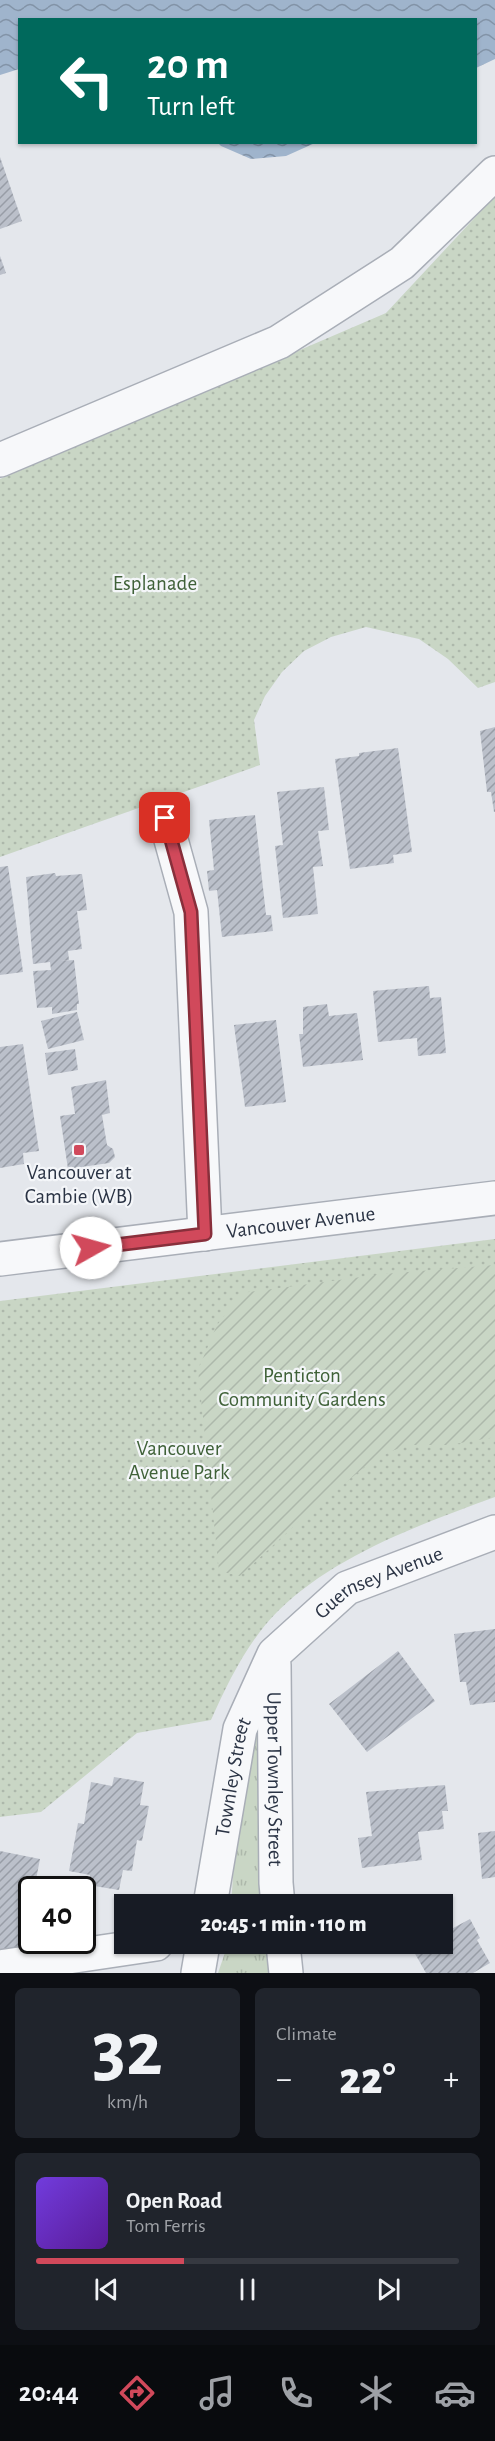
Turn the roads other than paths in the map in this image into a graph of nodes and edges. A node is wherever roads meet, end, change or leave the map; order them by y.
1 (495, 173) edge
2 (0, 460) edge
3 (165, 818) dead end
4 (495, 1198) edge
5 (205, 1234) junction
6 (0, 1259) edge
7 (495, 1532) edge
8 (274, 1654) junction
9 (212, 1894) edge
10 (277, 1894) edge
11 (114, 1950) edge
12 (201, 1954) edge
13 (284, 1954) edge
14 (0, 1967) edge
15 (198, 1973) edge
16 (286, 1973) edge

1 - 2 street
3 - 5 street
4 - 5 street, Vancouver Avenue
5 - 6 street, Vancouver Avenue
7 - 8 street, Guernsey Avenue
8 - 9 street, Townley Street
8 - 10 street, Upper Townley Street
11 - 14 street
12 - 15 street
13 - 16 street

